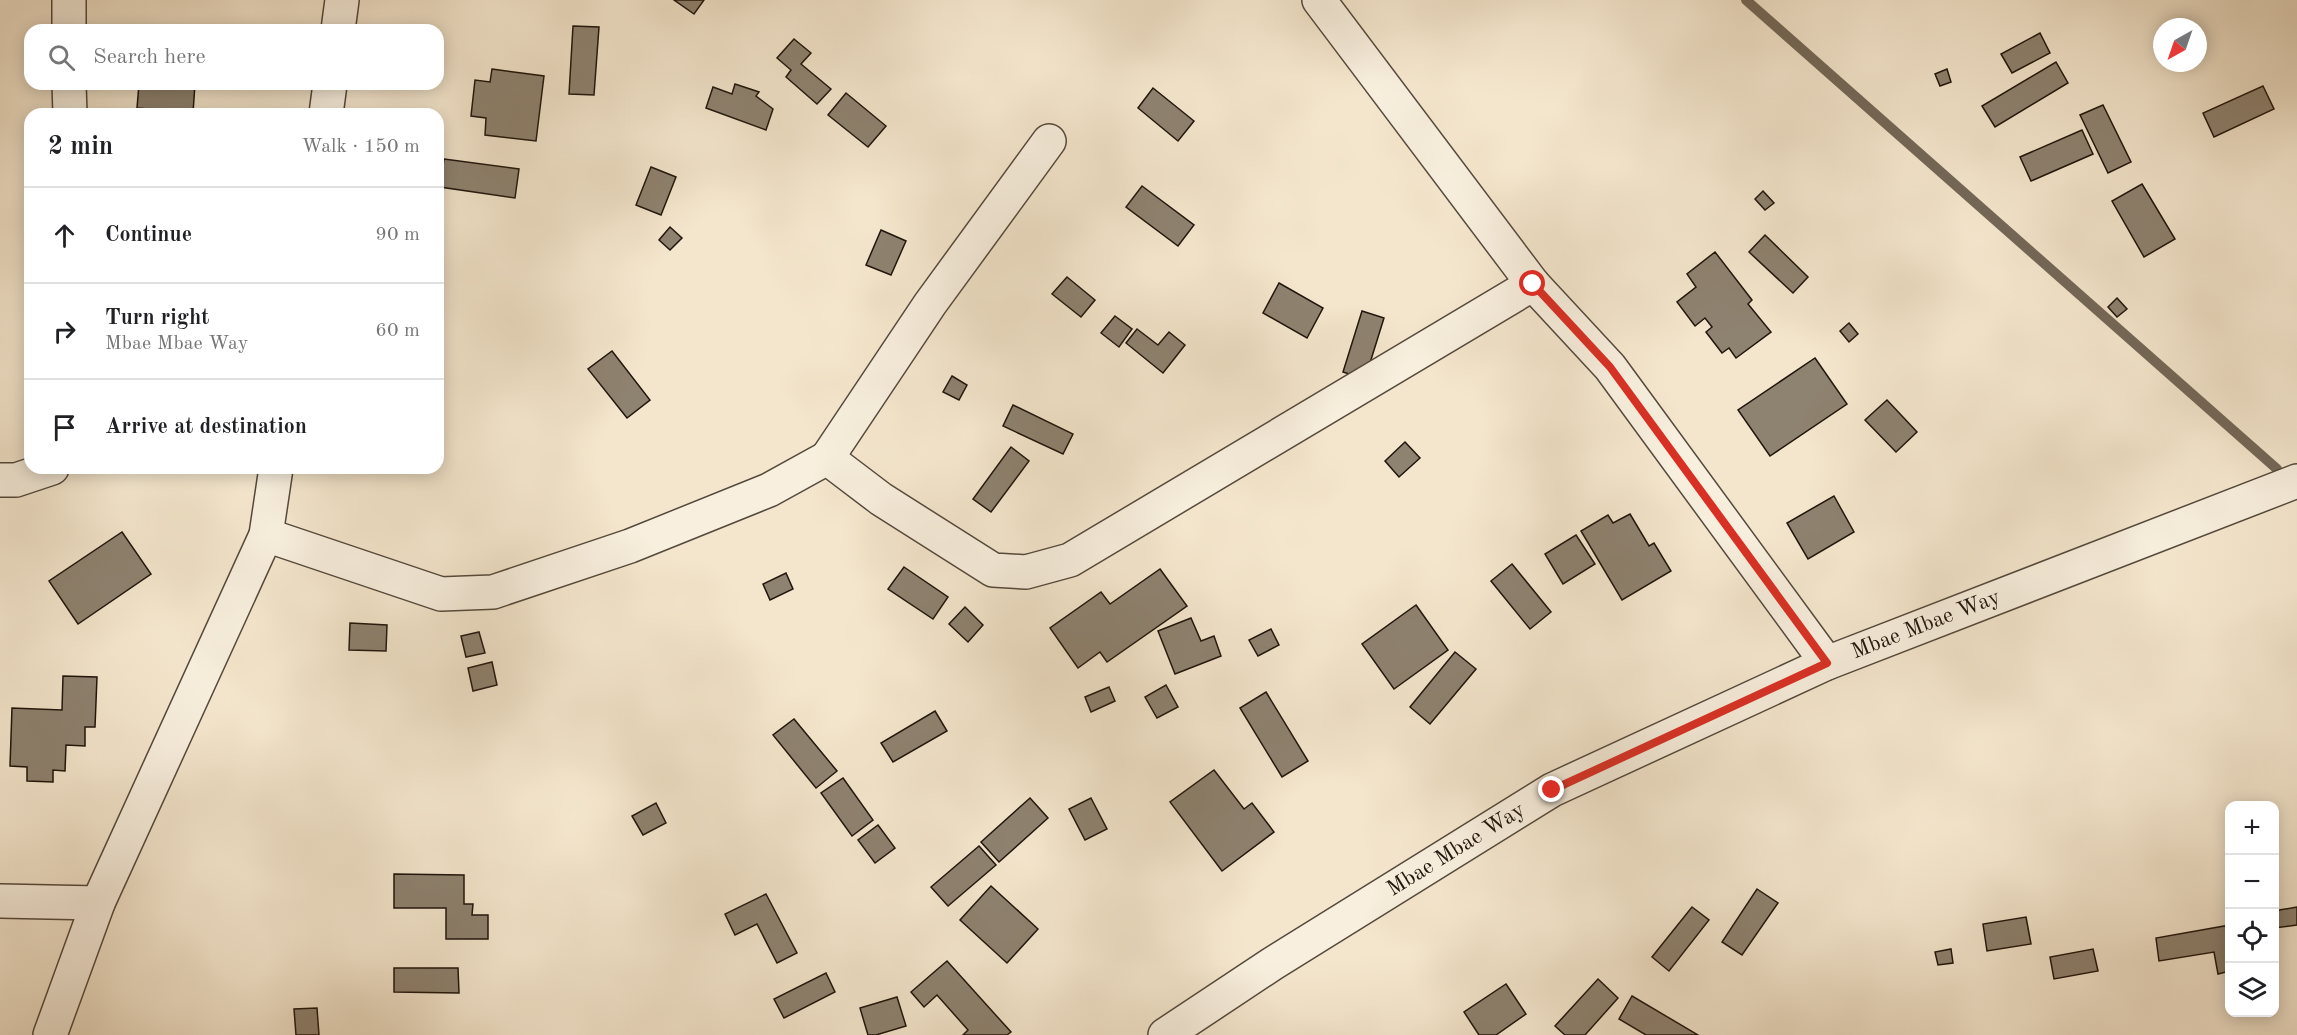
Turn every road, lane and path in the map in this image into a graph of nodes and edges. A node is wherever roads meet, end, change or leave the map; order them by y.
1 (69, 0) edge
2 (342, 0) edge
3 (1319, 0) edge
4 (69, 24) edge
5 (339, 24) edge
6 (69, 90) edge
7 (329, 90) edge
8 (70, 108) edge
9 (327, 108) edge
10 (1049, 141) dead end
11 (1533, 284) junction
12 (827, 458) junction
13 (34, 474) edge
14 (275, 474) edge
15 (0, 480) edge
16 (2297, 481) edge
17 (267, 535) junction
18 (1827, 663) junction
19 (0, 901) edge
20 (98, 903) junction
21 (50, 1035) edge
22 (1166, 1035) edge

1 - 4 street
2 - 5 street
3 - 11 street
6 - 8 street
7 - 9 street
10 - 12 street
11 - 12 street
11 - 18 street
12 - 17 street
13 - 15 street
14 - 17 street
16 - 18 street, Mbae Mbae Way
17 - 20 street
18 - 22 street, Mbae Mbae Way
19 - 20 street
20 - 21 street

